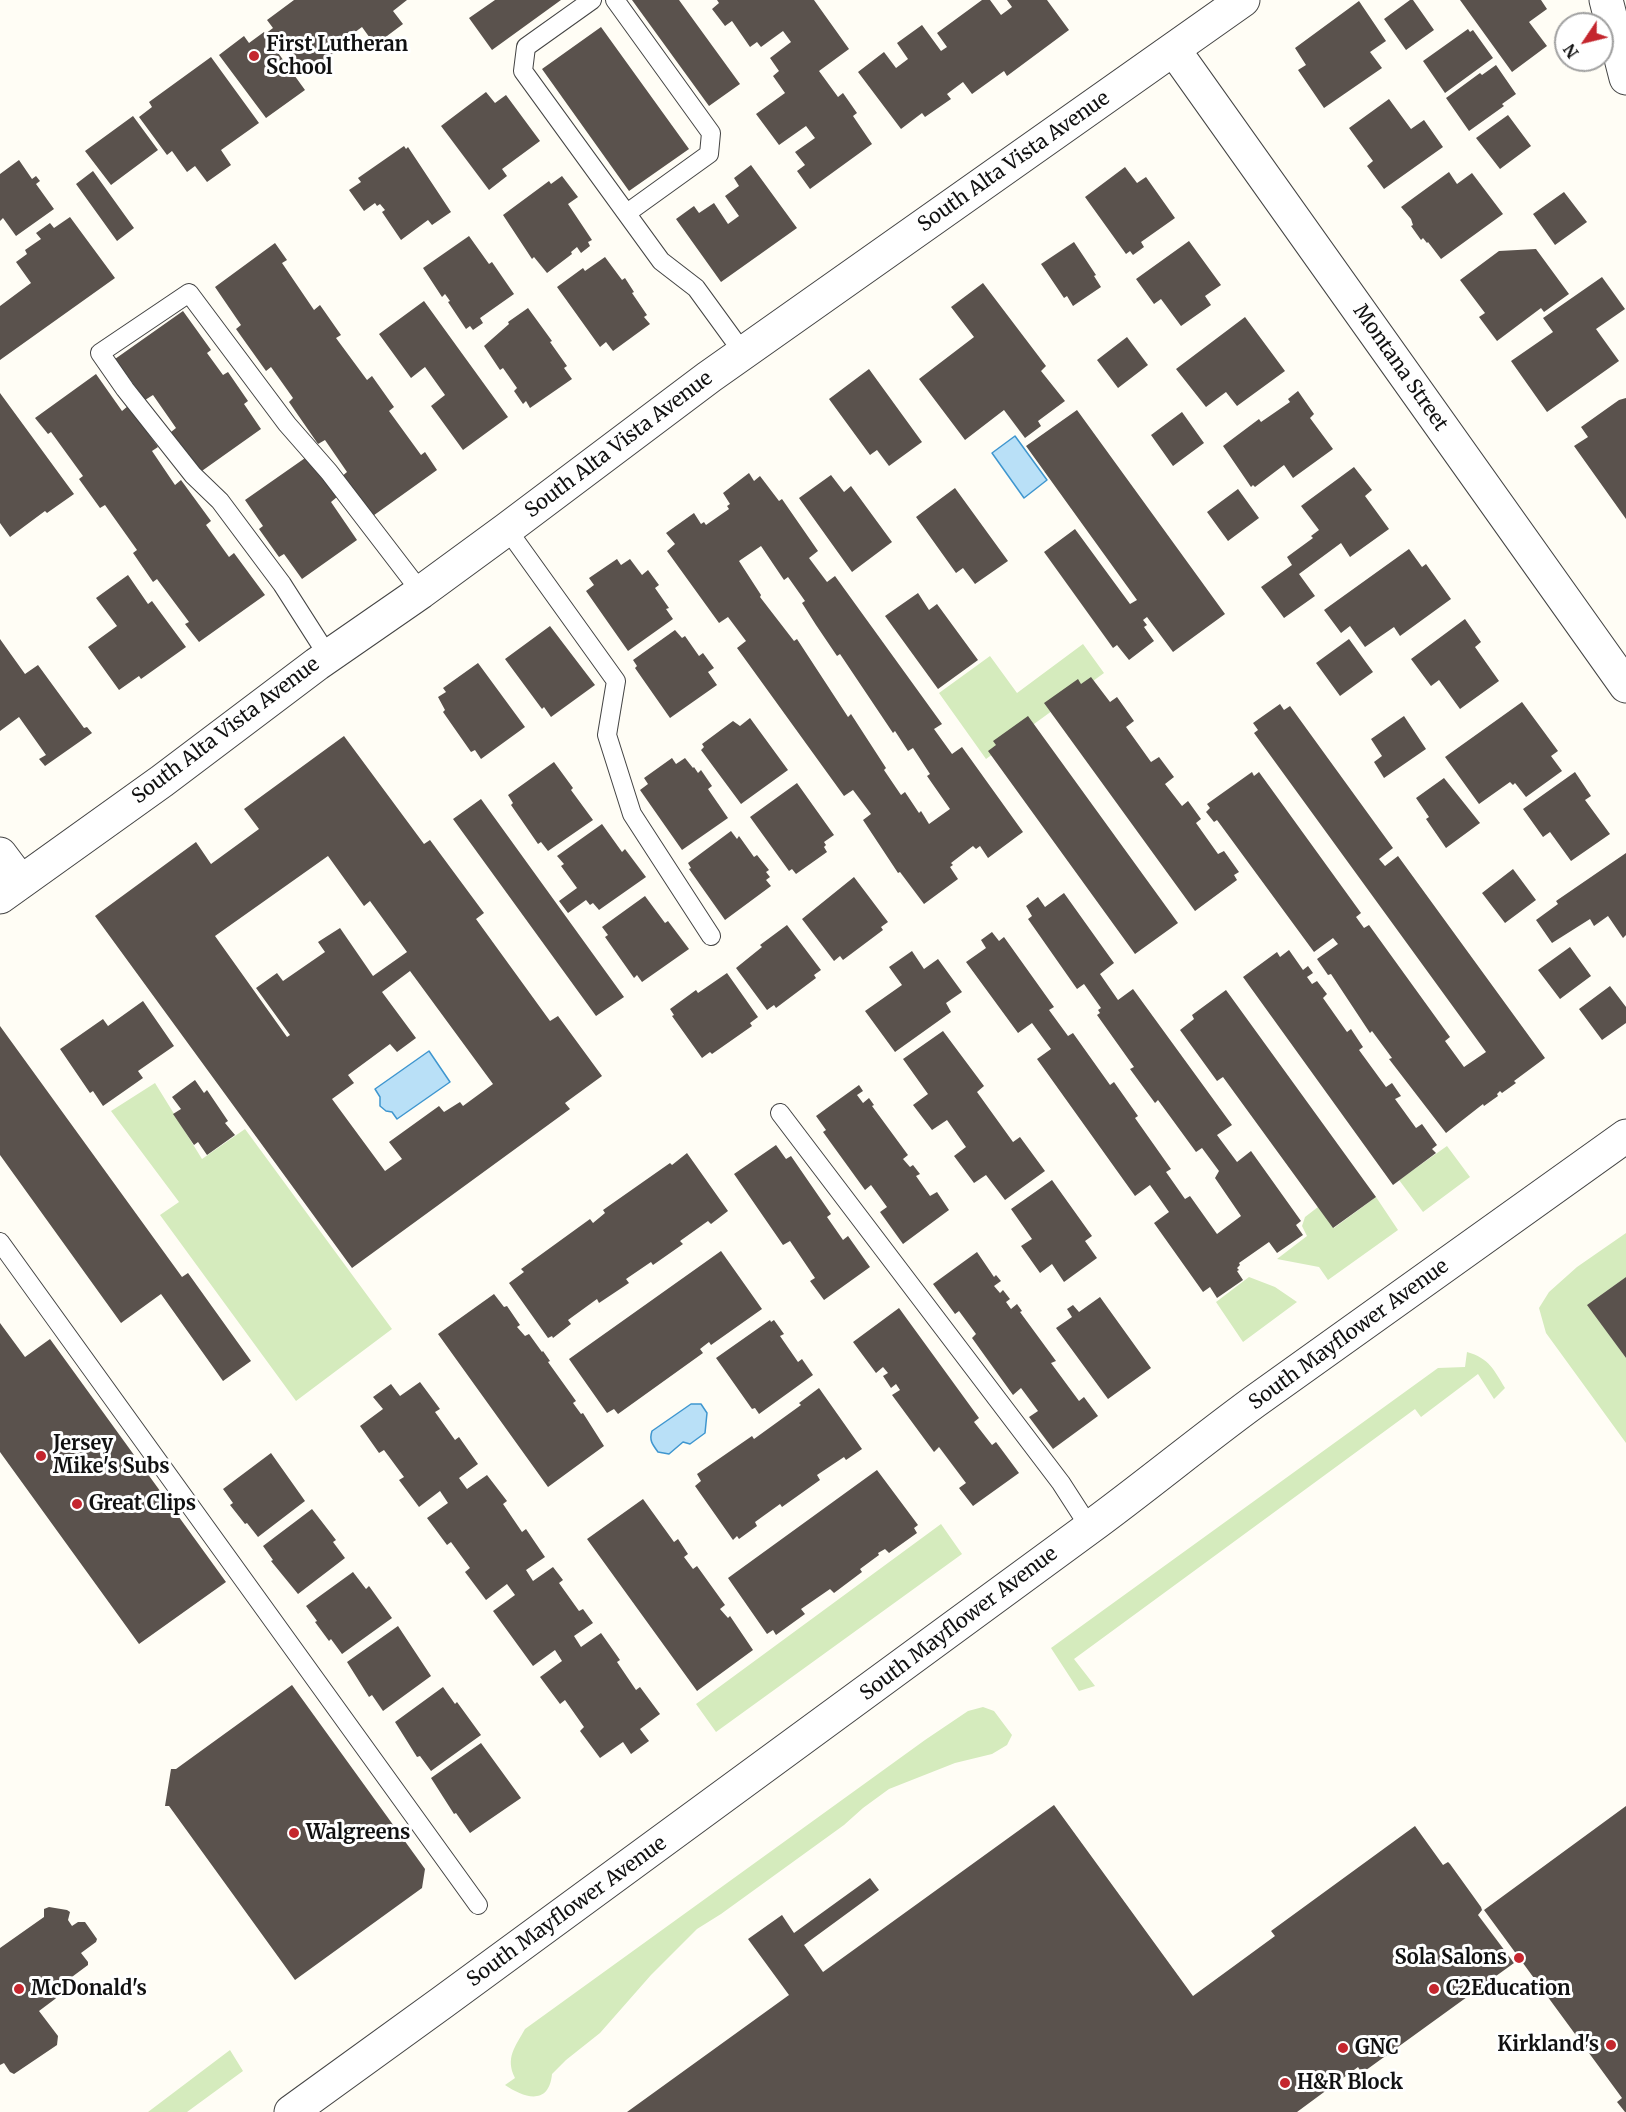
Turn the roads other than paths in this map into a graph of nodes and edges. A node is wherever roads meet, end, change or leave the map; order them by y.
1 (592, 0) edge
2 (615, 0) edge
3 (1243, 0) edge
4 (1606, 0) edge
5 (1174, 50) junction
6 (1626, 78) edge
7 (627, 213) junction
8 (744, 354) junction
9 (507, 529) junction
10 (421, 592) junction
11 (328, 656) junction
12 (1626, 686) edge
13 (0, 854) edge
14 (10, 890) edge
15 (711, 936) dead end
16 (780, 1113) dead end
17 (1626, 1136) edge
18 (0, 1242) edge
19 (1090, 1528) junction
20 (478, 1905) dead end
21 (291, 2112) edge

1 - 7 lane
2 - 7 lane
3 - 5 street, South Alta Vista Avenue
4 - 6 street
5 - 8 street, South Alta Vista Avenue
5 - 12 street, Montana Street
7 - 8 lane
8 - 9 street, South Alta Vista Avenue
9 - 10 street, South Alta Vista Avenue
9 - 15 lane
10 - 11 street, South Alta Vista Avenue
10 - 11 lane
11 - 14 street, South Alta Vista Avenue
13 - 14 street
16 - 19 lane
17 - 19 street, South Mayflower Avenue
18 - 20 lane
19 - 21 street, South Mayflower Avenue

